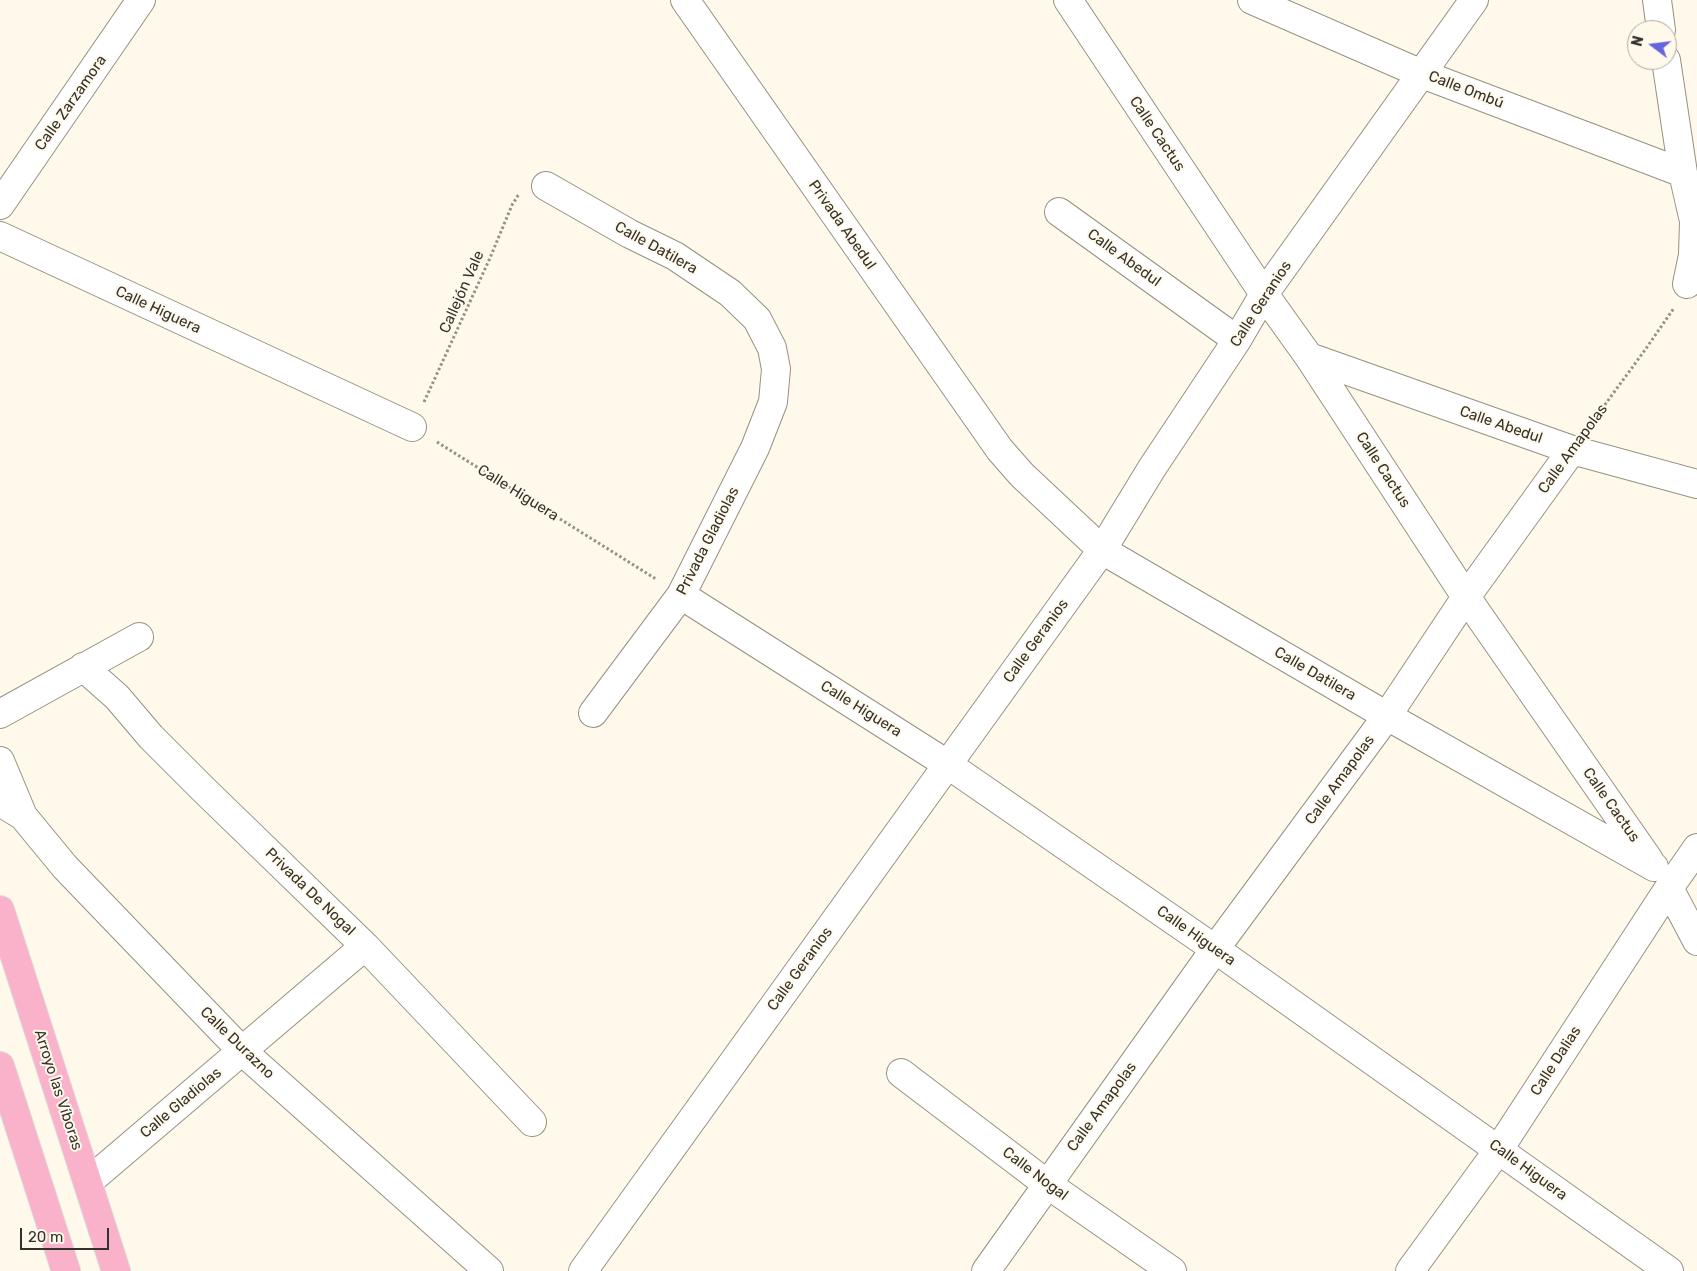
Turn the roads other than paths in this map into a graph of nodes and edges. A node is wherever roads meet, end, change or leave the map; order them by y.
1 (141, 0) edge
2 (685, 0) edge
3 (1068, 0) edge
4 (1252, 0) edge
5 (1474, 0) edge
6 (1657, 0) edge
7 (1660, 20) edge
8 (1668, 70) edge
9 (1422, 74) junction
10 (1683, 172) junction
11 (546, 186) road end
12 (0, 205) edge
13 (1060, 212) dead end
14 (0, 236) edge
15 (1687, 284) road end
16 (1264, 294) junction
17 (1238, 340) junction
18 (772, 348) joint
19 (1309, 357) junction
20 (412, 427) road end
21 (1000, 450) joint
22 (1572, 450) junction
23 (1697, 484) edge
24 (1102, 550) junction
25 (681, 595) junction
26 (1466, 597) junction
27 (139, 637) dead end
28 (83, 667) junction
29 (593, 713) dead end
30 (0, 714) edge
31 (1387, 716) junction
32 (0, 761) edge
33 (947, 764) junction
34 (0, 802) edge
35 (23, 816) junction
36 (1697, 848) edge
37 (1661, 878) junction
38 (0, 910) edge
39 (1695, 937) edge
40 (366, 946) junction
41 (1215, 949) junction
42 (242, 1051) junction
43 (0, 1066) edge
44 (901, 1072) dead end
45 (532, 1122) dead end
46 (1499, 1149) junction
47 (88, 1182) junction
48 (1047, 1184) junction
49 (66, 1271) edge
50 (116, 1271) edge
51 (488, 1271) edge
52 (583, 1271) edge
53 (986, 1271) edge
54 (1172, 1271) edge
55 (1410, 1271) edge
56 (1669, 1271) edge

1 - 12 street, Calle Zarzamora
2 - 21 street, Privada Abedul
3 - 16 street, Calle Cactus
4 - 9 street, Calle Ombú
5 - 9 street, Calle Geranios
6 - 7 street
8 - 10 street
9 - 10 street, Calle Ombú
9 - 16 street, Calle Geranios
10 - 15 street
11 - 18 street, Calle Datilera
13 - 17 street, Calle Abedul
14 - 20 street, Calle Higuera
16 - 17 street, Calle Geranios
16 - 19 street, Calle Cactus
17 - 24 street, Calle Geranios
18 - 25 street, Privada Gladiolas
19 - 22 street, Calle Abedul
19 - 26 street, Calle Cactus
21 - 24 street, Calle Datilera
22 - 23 street, Calle Abedul
22 - 26 street, Calle Amapolas
24 - 31 street, Calle Datilera
24 - 33 street, Calle Geranios
25 - 29 street, Privada Gladiolas
25 - 33 street, Calle Higuera
26 - 31 street, Calle Amapolas
26 - 37 street, Calle Cactus
27 - 28 street
28 - 30 street
28 - 40 street, Privada De Nogal
31 - 37 street, Calle Datilera
31 - 41 street, Calle Amapolas
32 - 35 street
33 - 41 street, Calle Higuera
33 - 52 street, Calle Geranios
34 - 35 street, Calle Durazno
35 - 42 street, Calle Durazno
36 - 37 street, Calle Dalias
37 - 39 street, Calle Cactus
37 - 46 street, Calle Dalias
38 - 47 main road, Arroyo las Víboras
40 - 42 street, Calle Gladiolas
40 - 45 street, Privada De Nogal
41 - 46 street, Calle Higuera
41 - 48 street, Calle Amapolas
42 - 47 street, Calle Gladiolas
42 - 51 street, Calle Durazno
43 - 49 main road
44 - 48 street, Calle Nogal
46 - 55 street, Calle Dalias
46 - 56 street, Calle Higuera
47 - 50 main road, Arroyo las Víboras
48 - 53 street, Calle Amapolas
48 - 54 street, Calle Nogal

